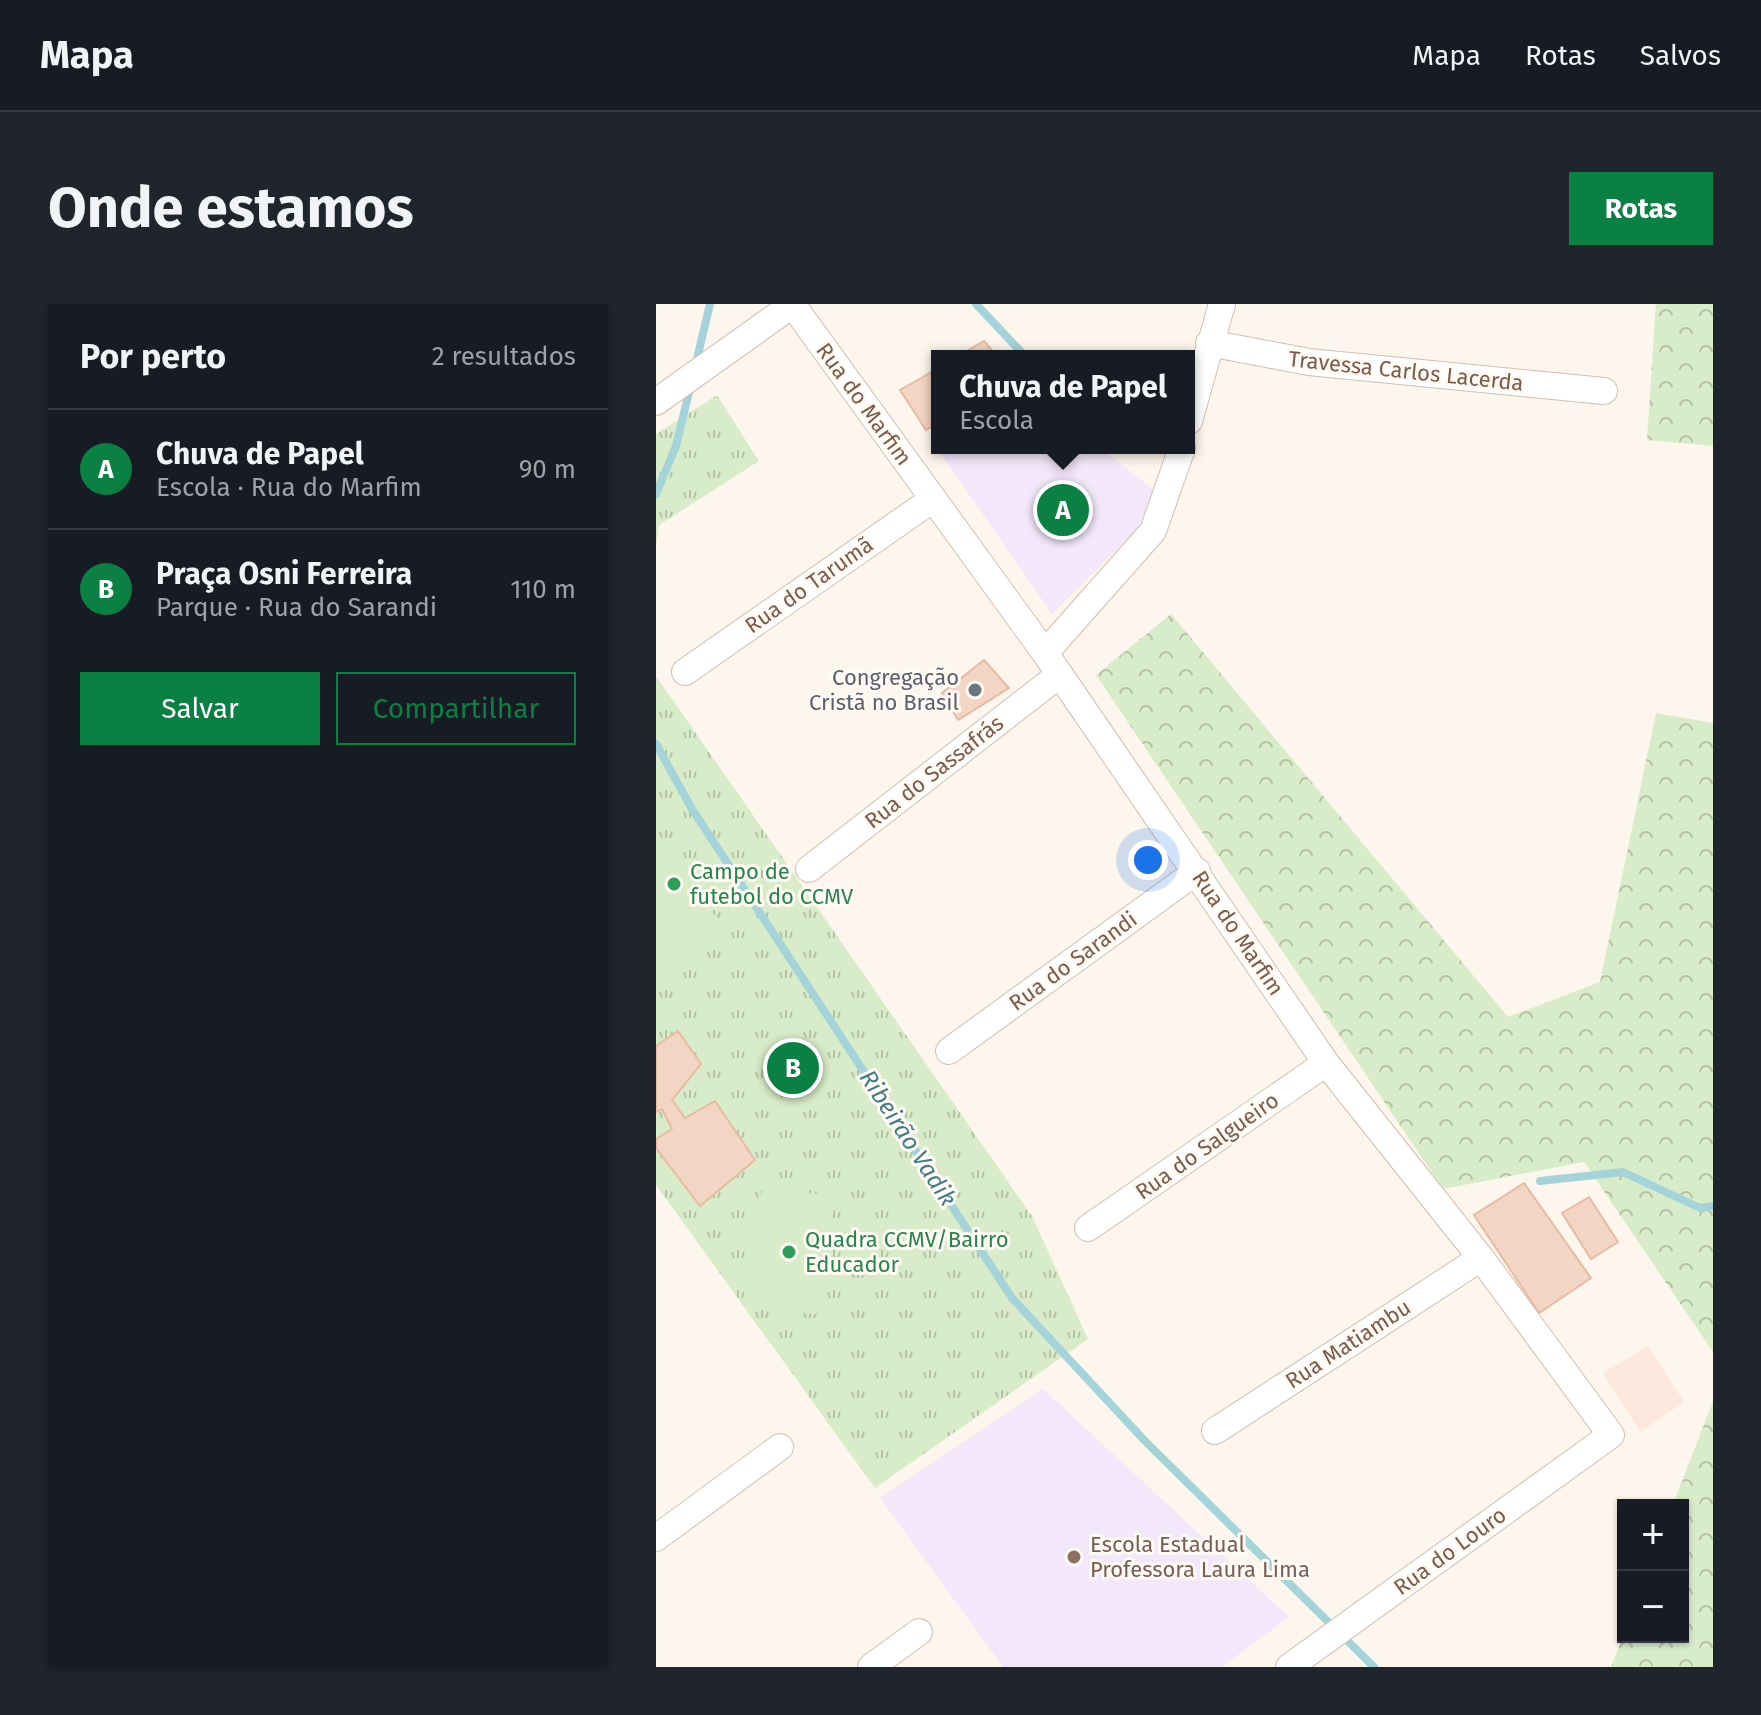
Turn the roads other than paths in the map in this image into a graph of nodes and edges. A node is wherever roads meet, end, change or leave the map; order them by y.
1 (792, 304) edge
2 (1222, 304) edge
3 (1209, 343) junction
4 (1604, 391) dead end
5 (663, 396) edge
6 (1195, 398) edge
7 (1180, 454) edge
8 (933, 499) junction
9 (1052, 664) junction
10 (685, 672) dead end
11 (809, 869) dead end
12 (1197, 871) junction
13 (949, 1051) dead end
14 (1326, 1063) junction
15 (1088, 1228) dead end
16 (1481, 1258) junction
17 (1215, 1431) dead end
18 (1611, 1435) joint
19 (780, 1447) dead end
20 (656, 1538) edge
21 (919, 1632) dead end
22 (871, 1667) edge
23 (1289, 1667) edge

1 - 5 street
1 - 8 street, Rua do Marfim
2 - 3 street
3 - 4 street, Travessa Carlos Lacerda
3 - 6 street
7 - 9 street, Rua do Sassafrás
8 - 9 street, Rua do Marfim
8 - 10 street, Rua do Tarumã
9 - 11 street, Rua do Sassafrás
9 - 12 street, Rua do Marfim
12 - 13 street, Rua do Sarandi
12 - 14 street, Rua do Marfim
14 - 15 street, Rua do Salgueiro
14 - 16 street, Rua do Marfim
16 - 17 street, Rua Matiambu
16 - 18 street, Rua do Marfim
18 - 23 street, Rua do Louro
19 - 20 street
21 - 22 street

